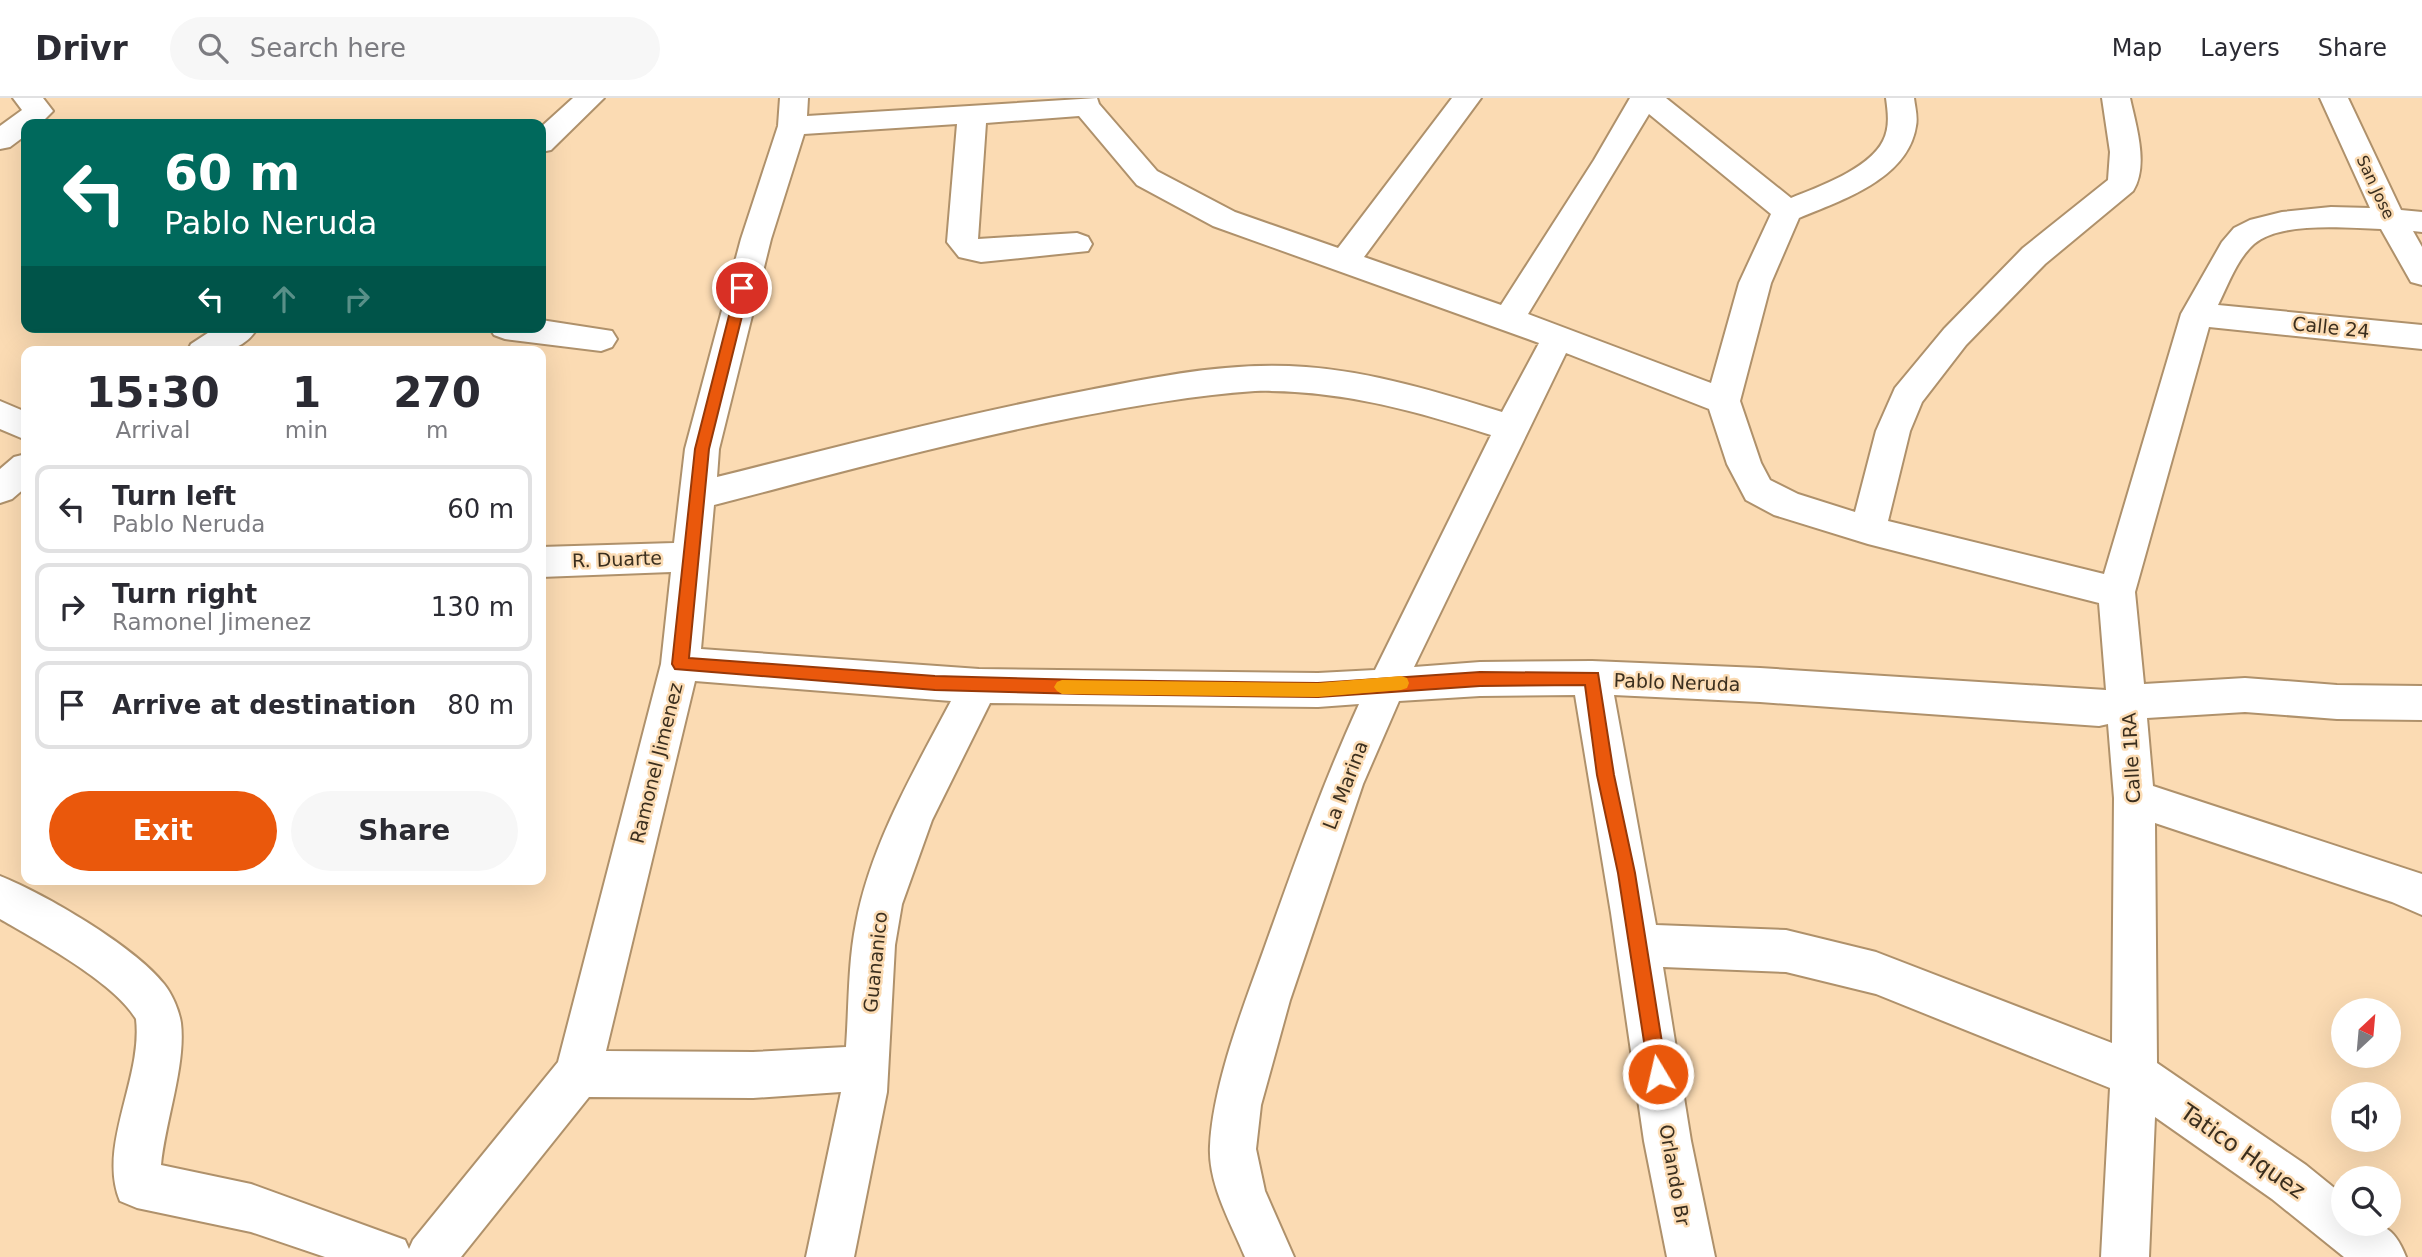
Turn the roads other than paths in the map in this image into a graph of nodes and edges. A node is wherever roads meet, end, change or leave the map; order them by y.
1 (27, 98) edge
2 (590, 98) edge
3 (1467, 98) edge
4 (1646, 98) edge
5 (1900, 98) edge
6 (2116, 98) edge
7 (2334, 98) edge
8 (1084, 102) edge
9 (793, 112) edge
10 (972, 114) junction
11 (28, 119) edge
12 (21, 124) edge
13 (546, 138) edge
14 (0, 140) edge
15 (1787, 211) junction
16 (2389, 219) junction
17 (2422, 222) edge
18 (1077, 244) dead end
19 (1344, 262) junction
20 (2422, 274) edge
21 (2197, 314) junction
22 (1508, 320) junction
23 (233, 333) edge
24 (522, 337) edge
25 (1558, 337) junction
26 (2422, 337) edge
27 (601, 339) dead end
28 (212, 346) edge
29 (1723, 401) junction
30 (0, 414) edge
31 (21, 424) edge
32 (1511, 428) junction
33 (21, 471) edge
34 (0, 489) edge
35 (699, 495) junction
36 (1868, 530) junction
37 (693, 557) junction
38 (546, 562) edge
39 (2117, 592) junction
40 (680, 664) junction
41 (1592, 678) junction
42 (1387, 684) junction
43 (979, 685) junction
44 (2128, 702) junction
45 (2422, 703) edge
46 (2134, 798) junction
47 (2422, 895) edge
48 (0, 896) edge
49 (1638, 945) junction
50 (867, 1068) junction
51 (578, 1074) junction
52 (2134, 1075) junction
53 (388, 1257) edge
54 (430, 1257) edge
55 (830, 1257) edge
56 (1270, 1257) edge
57 (1691, 1257) edge
58 (2125, 1257) edge
59 (2382, 1257) edge

1 - 11 street
2 - 13 street
3 - 19 street
4 - 15 street
4 - 22 street
5 - 15 street
6 - 36 street
7 - 16 street, San Jose
8 - 10 street
8 - 19 street
9 - 10 street
9 - 35 street, Ramonel Jimenez
10 - 18 street
12 - 14 street
15 - 29 street
16 - 17 street, Calle 1RA
16 - 20 street, San Jose
16 - 21 street, Calle 1RA
19 - 22 street
21 - 26 street, Calle 24
21 - 39 street, Calle 1RA
22 - 25 street
23 - 28 street
24 - 27 street
25 - 29 street
25 - 32 street, La Marina
29 - 36 street
30 - 31 street
32 - 35 street
32 - 42 street, La Marina
33 - 34 street
35 - 37 street, Ramonel Jimenez
36 - 39 street
37 - 38 street, R. Duarte
37 - 40 street, Ramonel Jimenez
39 - 44 street, Calle 1RA
40 - 43 street, Pablo Neruda
40 - 51 street, Ramonel Jimenez
41 - 42 street, Pablo Neruda
41 - 44 street, Pablo Neruda
41 - 49 street, Orlando Br
42 - 43 street, Pablo Neruda
42 - 56 street, La Marina
43 - 50 street, Guananico
44 - 45 street, Pablo Neruda
44 - 46 street, Calle 1RA
46 - 47 street
46 - 52 street, Calle 1RA
48 - 53 street
49 - 52 street, Tatico Hquez
49 - 57 street, Orlando Br
50 - 51 street
50 - 55 street, Guananico
51 - 54 street, Ramonel Jimenez
52 - 58 street, Calle 1RA
52 - 59 street, Tatico Hquez

